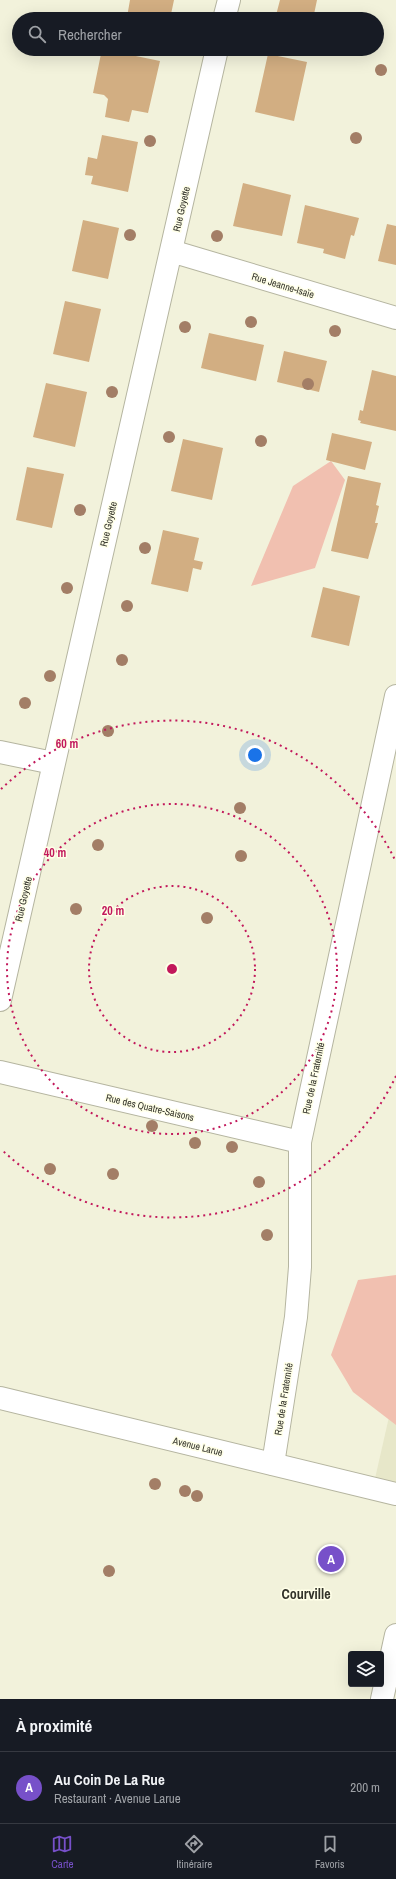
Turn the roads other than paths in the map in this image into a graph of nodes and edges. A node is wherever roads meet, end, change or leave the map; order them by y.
1 (228, 0) edge
2 (225, 12) edge
3 (215, 56) edge
4 (171, 251) junction
5 (396, 318) edge
6 (396, 696) edge
7 (0, 752) edge
8 (53, 764) junction
9 (0, 1000) edge
10 (0, 1072) edge
11 (300, 1142) junction
12 (0, 1398) edge
13 (273, 1464) junction
14 (396, 1494) edge
15 (396, 1635) edge
16 (382, 1699) edge

1 - 2 street
3 - 4 street, Rue Goyette
4 - 5 street, Rue Jeanne-Isaïe
4 - 8 street, Rue Goyette
6 - 11 street, Rue de la Fraternité
7 - 8 street
8 - 9 street, Rue Goyette
10 - 11 street, Rue des Quatre-Saisons
11 - 13 street, Rue de la Fraternité
12 - 13 street, Avenue Larue
13 - 14 street, Avenue Larue
15 - 16 street

